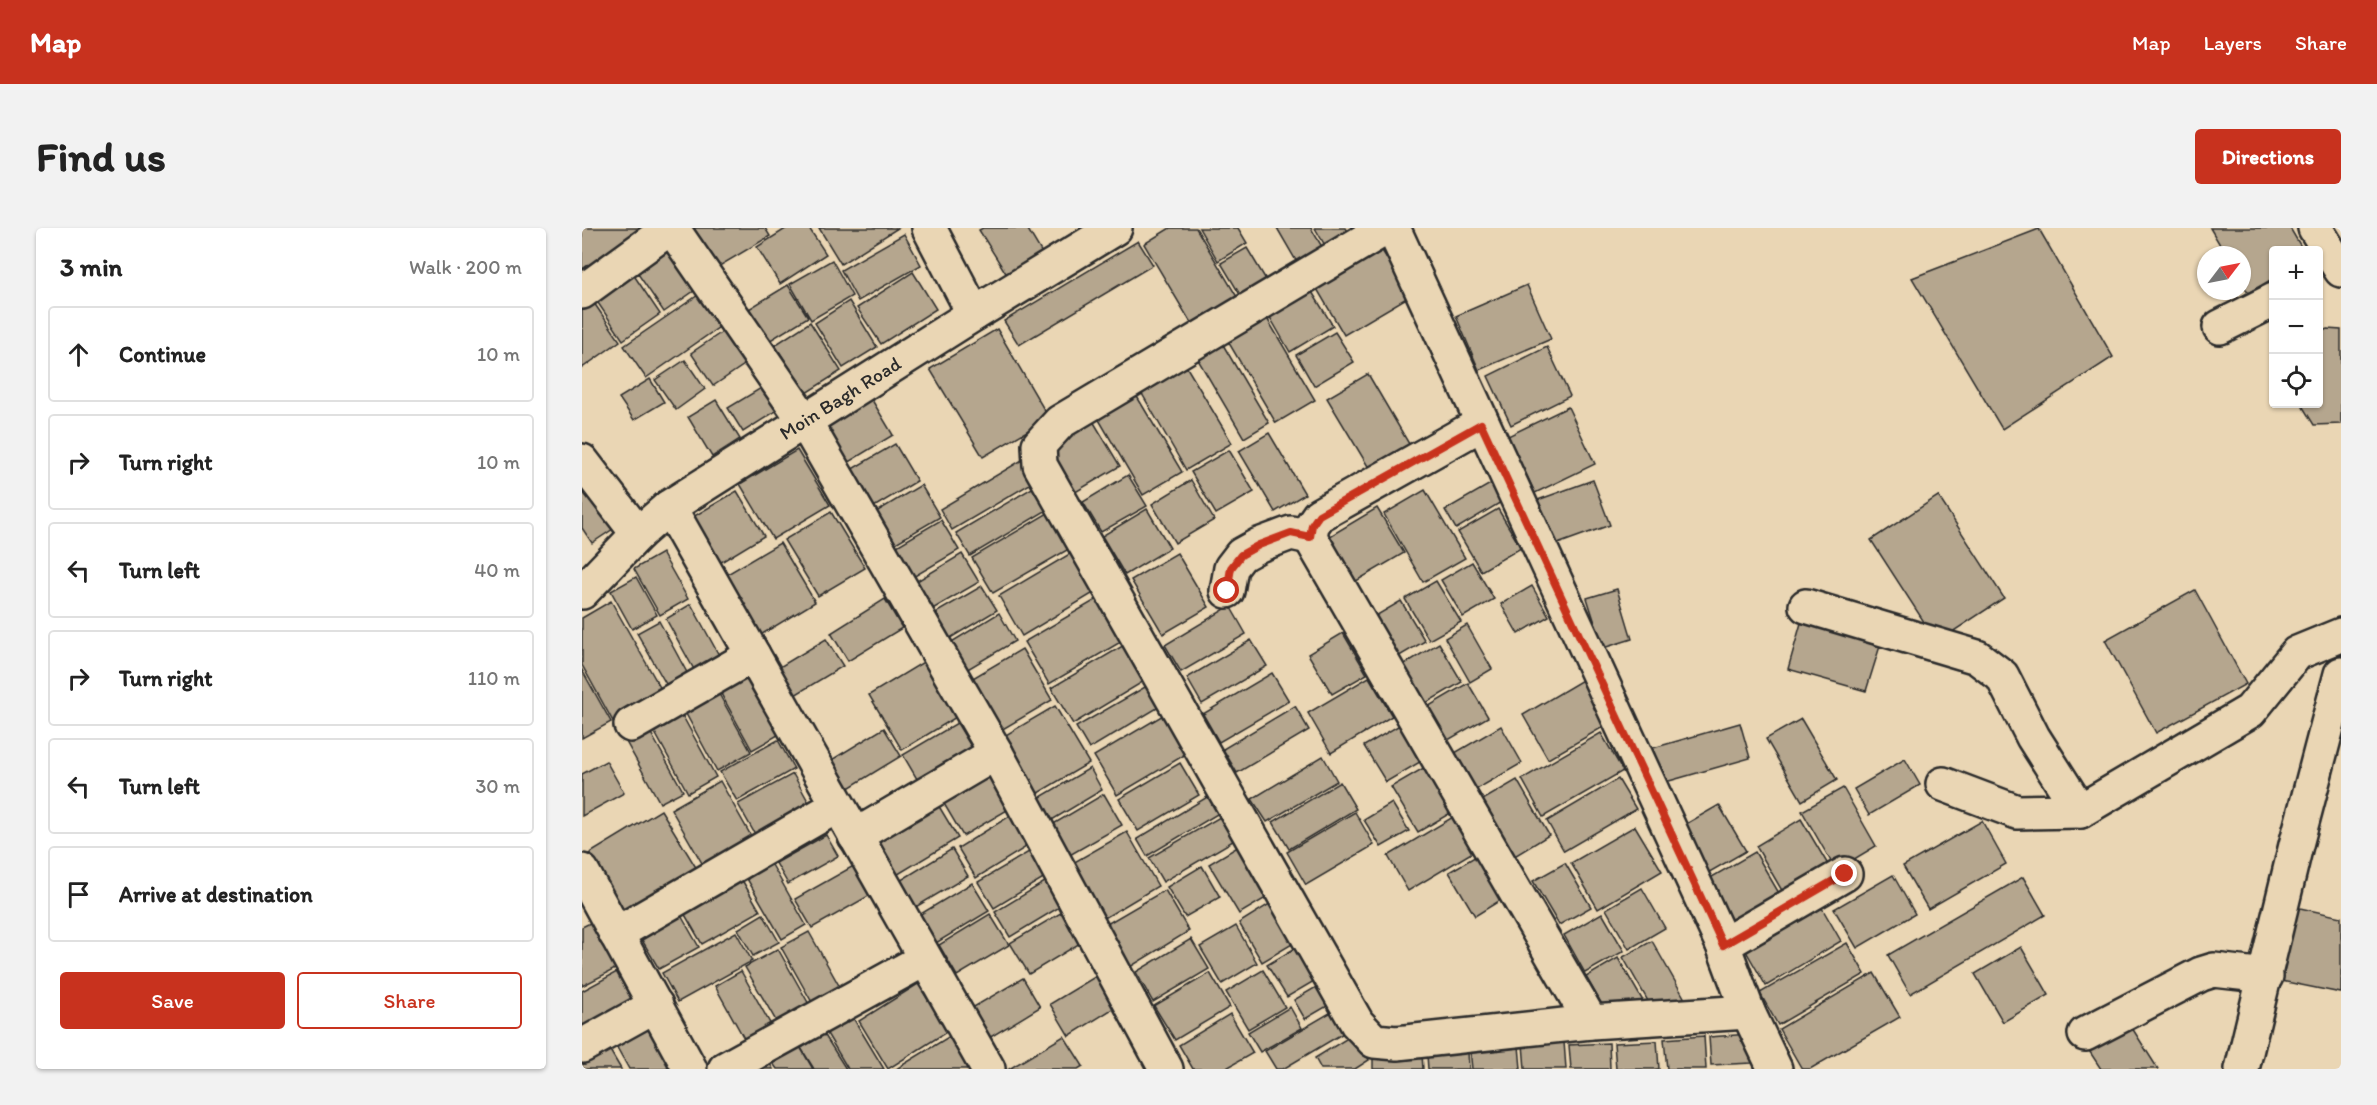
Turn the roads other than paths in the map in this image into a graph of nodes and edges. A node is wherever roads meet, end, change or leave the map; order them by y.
1 (671, 228) edge
2 (929, 228) edge
3 (1115, 228) edge
4 (1386, 228) edge
5 (1393, 228) edge
6 (2315, 228) edge
7 (2333, 271) edge
8 (582, 292) edge
9 (2269, 302) edge
10 (974, 314) junction
11 (2220, 327) dead end
12 (804, 420) junction
13 (1481, 424) junction
14 (582, 460) edge
15 (669, 507) junction
16 (639, 534) junction
17 (1310, 537) junction
18 (1227, 591) dead end
19 (582, 592) edge
20 (1806, 606) dead end
21 (2341, 635) edge
22 (753, 655) junction
23 (2341, 675) edge
24 (631, 725) dead end
25 (996, 753) junction
26 (1943, 784) dead end
27 (837, 806) junction
28 (2080, 811) junction
29 (855, 837) junction
30 (582, 871) edge
31 (1845, 874) dead end
32 (616, 934) junction
33 (1723, 945) junction
34 (925, 959) junction
35 (2266, 976) junction
36 (656, 1005) junction
37 (1748, 1012) junction
38 (1591, 1023) junction
39 (2085, 1034) dead end
40 (582, 1046) edge
41 (690, 1069) edge
42 (725, 1069) edge
43 (988, 1069) edge
44 (1166, 1069) edge
45 (1775, 1069) edge
46 (2242, 1069) edge

1 - 8 street
1 - 12 street
2 - 10 street
3 - 10 street, Moin Bagh Road
4 - 38 street
5 - 13 street
6 - 7 street
9 - 11 street
10 - 12 street, Moin Bagh Road
12 - 15 street, Moin Bagh Road
12 - 25 street
13 - 17 street
13 - 33 street
14 - 16 street
15 - 16 street, Moin Bagh Road
15 - 22 street
16 - 19 street, Moin Bagh Road
17 - 18 street
17 - 38 street
20 - 28 street
21 - 28 street
22 - 24 street
22 - 27 street
23 - 35 street
25 - 29 street
25 - 44 street
26 - 28 street
27 - 29 street
27 - 32 street
29 - 34 street
30 - 32 street
31 - 33 street
32 - 36 street
33 - 37 street
34 - 42 street
34 - 43 street
35 - 39 street
35 - 46 street
36 - 40 street
36 - 41 street
37 - 38 street
37 - 45 street

